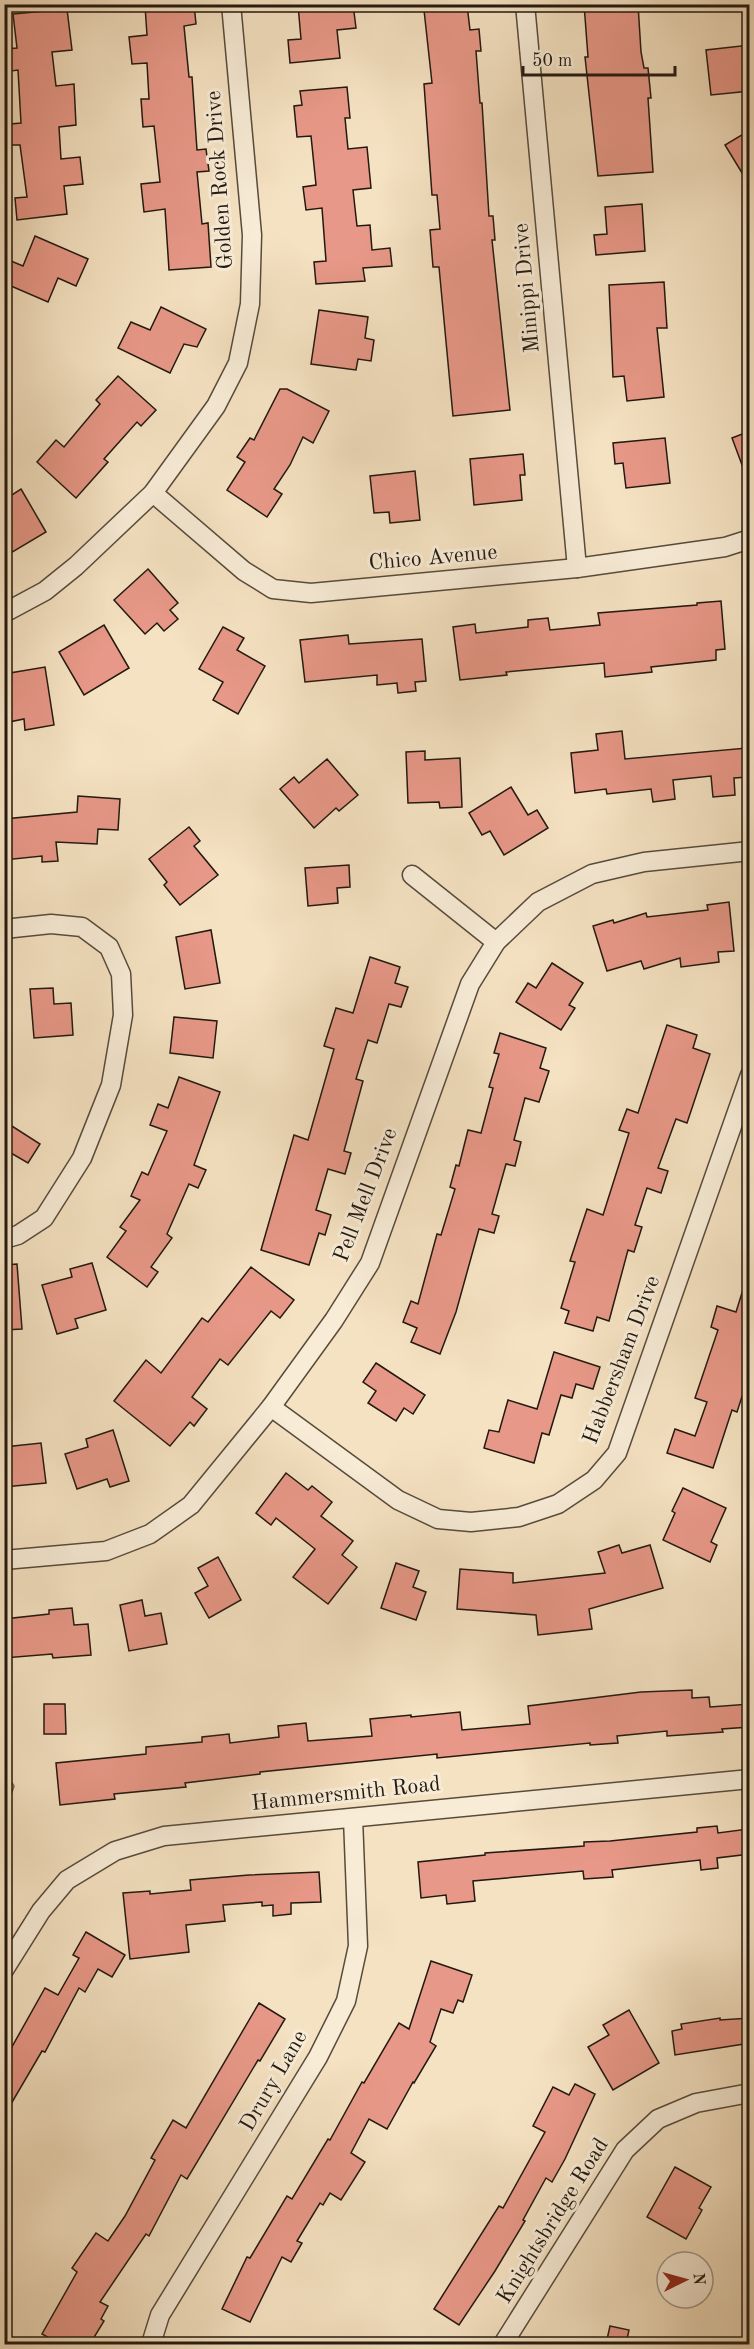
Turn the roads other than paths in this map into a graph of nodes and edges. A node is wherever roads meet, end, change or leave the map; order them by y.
1 (231, 4) edge
2 (525, 4) edge
3 (153, 493) junction
4 (750, 539) edge
5 (577, 568) junction
6 (4, 613) edge
7 (750, 851) edge
8 (412, 875) dead end
9 (4, 929) edge
10 (496, 942) junction
11 (750, 1075) edge
12 (4, 1239) edge
13 (271, 1407) junction
14 (4, 1560) edge
15 (750, 1779) edge
16 (352, 1818) junction
17 (4, 1970) edge
18 (750, 2093) edge
19 (151, 2344) edge
20 (503, 2344) edge

1 - 3 street, Golden Rock Drive
2 - 5 street, Minippi Drive
3 - 5 street, Chico Avenue
3 - 6 street, Golden Rock Drive
4 - 5 street, Chico Avenue
7 - 10 street, Pell Mell Drive
8 - 10 street
9 - 12 street
10 - 13 street, Pell Mell Drive
11 - 13 street, Habbersham Drive
13 - 14 street, Pell Mell Drive
15 - 16 street, Hammersmith Road
16 - 17 street, Hammersmith Road
16 - 19 street, Drury Lane
18 - 20 street, Knightsbridge Road

